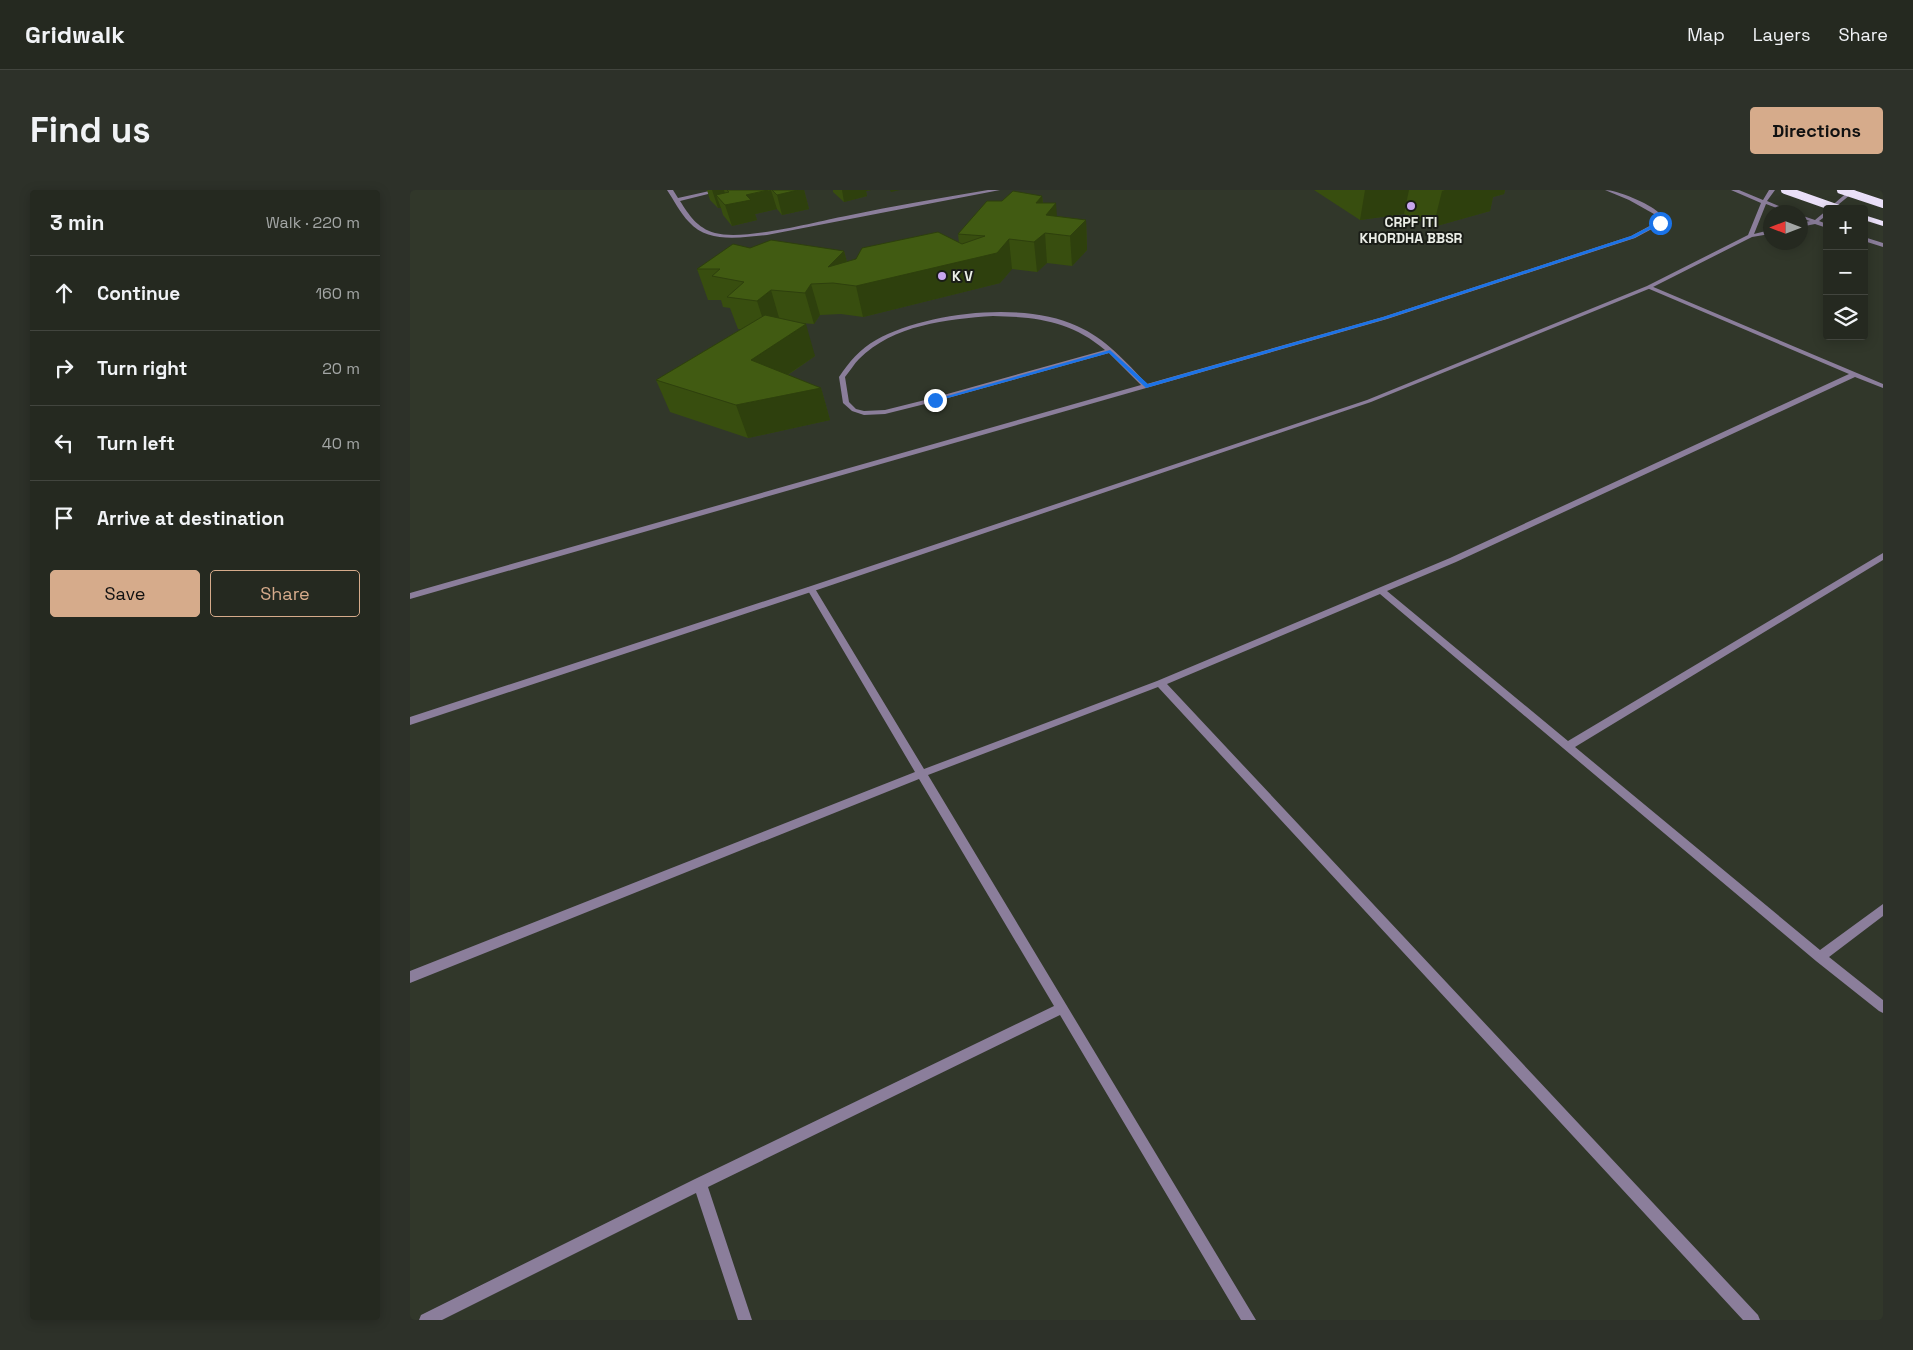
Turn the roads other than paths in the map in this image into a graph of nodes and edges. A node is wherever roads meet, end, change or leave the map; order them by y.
1 (670, 190) edge
2 (721, 190) edge
3 (948, 190) edge
4 (997, 190) edge
5 (1608, 190) edge
6 (1734, 190) edge
7 (1772, 190) edge
8 (1785, 190) edge
9 (1841, 190) edge
10 (1853, 190) edge
11 (957, 197) junction
12 (676, 200) junction
13 (1764, 202) junction
14 (1883, 204) edge
15 (1772, 205) edge
16 (1828, 205) edge
17 (1835, 205) edge
18 (1823, 215) edge
19 (1808, 219) edge
20 (1868, 219) edge
21 (1815, 222) junction
22 (1808, 223) edge
23 (1883, 224) edge
24 (1823, 225) edge
25 (1763, 233) edge
26 (1750, 236) junction
27 (1868, 240) edge
28 (1883, 245) edge
29 (1649, 287) junction
30 (1110, 351) junction
31 (1854, 374) junction
32 (1146, 386) junction
33 (1883, 386) edge
34 (1883, 556) edge
35 (811, 589) junction
36 (1381, 590) junction
37 (410, 596) edge
38 (1160, 682) junction
39 (410, 721) edge
40 (1568, 746) junction
41 (921, 774) junction
42 (1883, 909) edge
43 (1820, 957) junction
44 (410, 977) edge
45 (1883, 1007) edge
46 (1062, 1008) junction
47 (700, 1184) junction
48 (426, 1320) edge
49 (745, 1320) edge
50 (1249, 1320) edge
51 (1753, 1320) edge

1 - 12 street
2 - 12 street
3 - 11 street
4 - 11 street
5 - 32 street
6 - 13 street
7 - 13 street
8 - 16 highway, bridge
9 - 14 highway, bridge
10 - 17 street
11 - 12 street
13 - 15 street
13 - 26 street
18 - 21 street
19 - 21 street
20 - 23 highway
21 - 22 street
21 - 24 street
25 - 26 street
26 - 29 street
27 - 28 street
29 - 31 street
29 - 35 street
30 - 30 street
30 - 32 street
31 - 33 street
31 - 36 street
32 - 37 street
34 - 40 street
35 - 39 street
35 - 41 street
36 - 38 street
36 - 40 street
38 - 41 street
38 - 51 street
40 - 43 street
41 - 44 street
41 - 46 street
42 - 43 street
43 - 45 street
46 - 47 street
46 - 50 street
47 - 48 street
47 - 49 street

